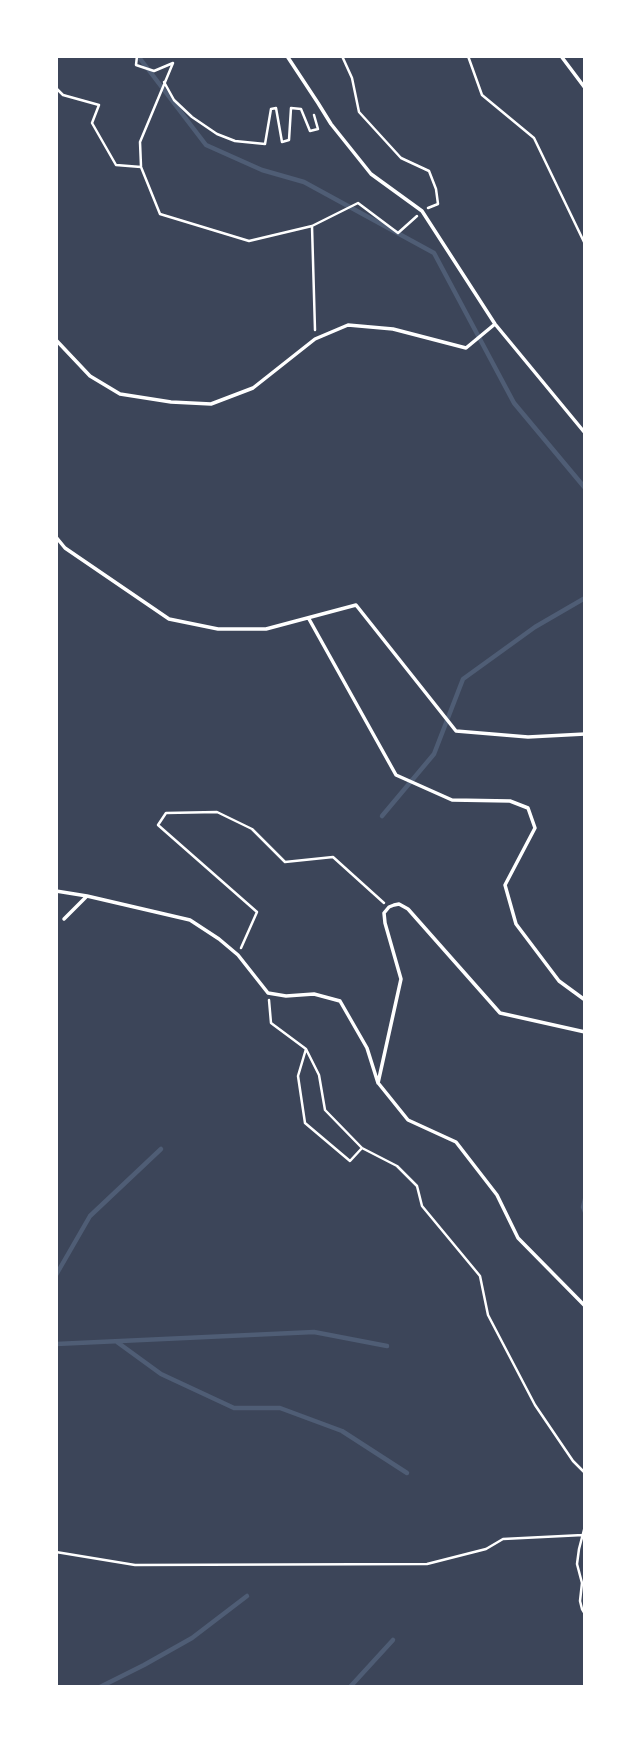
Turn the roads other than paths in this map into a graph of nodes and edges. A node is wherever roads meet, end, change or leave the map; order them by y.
1 (287, 56) edge
2 (561, 56) edge
3 (585, 88) edge
4 (495, 324) junction
5 (56, 340) edge
6 (585, 433) edge
7 (56, 537) edge
8 (309, 618) junction
9 (585, 734) edge
10 (56, 891) edge
11 (87, 896) junction
12 (64, 919) dead end
13 (585, 1000) edge
14 (585, 1032) edge
15 (378, 1083) junction
16 (585, 1306) edge

1 - 4 lane
2 - 3 lane
4 - 5 lane
4 - 6 lane
7 - 8 lane
8 - 9 lane
8 - 13 lane
10 - 11 lane
11 - 12 lane
11 - 15 lane
14 - 15 lane
15 - 16 lane

